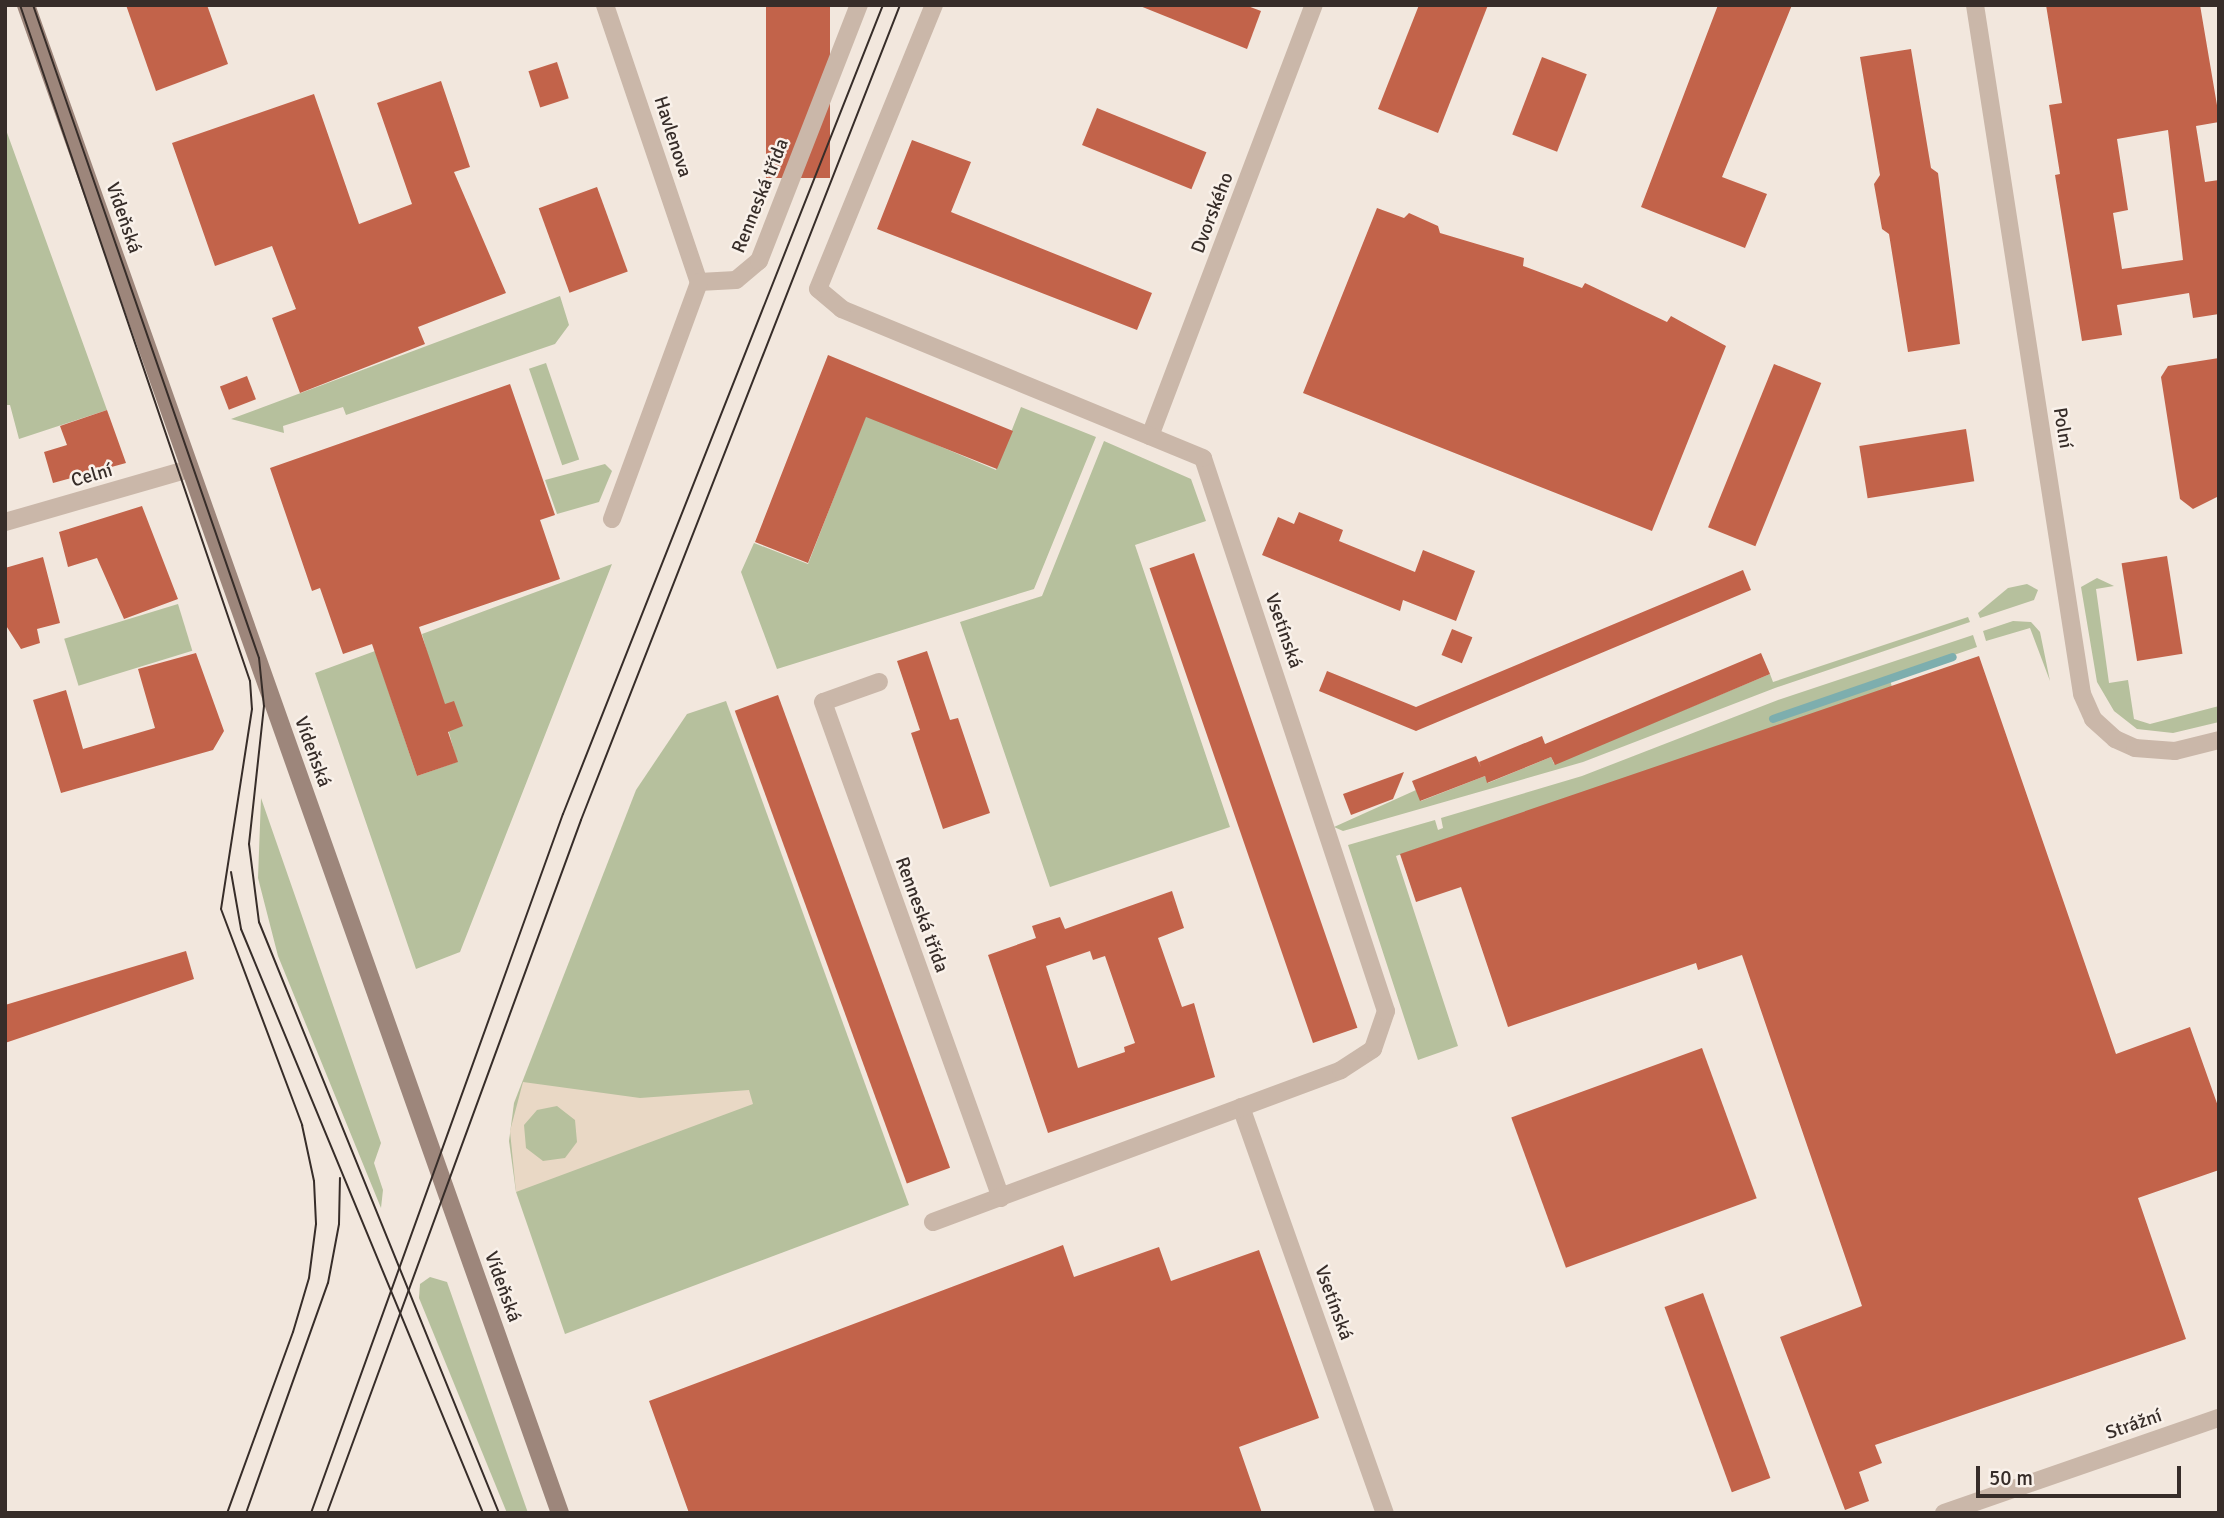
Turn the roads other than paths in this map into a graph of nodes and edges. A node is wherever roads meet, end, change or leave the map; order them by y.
1 (26, 5) edge
2 (605, 5) edge
3 (859, 5) edge
4 (934, 5) edge
5 (1314, 5) edge
6 (1975, 5) edge
7 (699, 282) junction
8 (1150, 436) junction
9 (189, 469) junction
10 (611, 519) dead end
11 (5, 522) edge
12 (880, 682) dead end
13 (2219, 740) edge
14 (1241, 1107) junction
15 (1001, 1198) junction
16 (933, 1222) dead end
17 (2219, 1418) edge
18 (560, 1513) edge
19 (1385, 1513) edge
20 (1944, 1513) edge

1 - 9 main road, Vídeňská
2 - 7 street, Havlenova
3 - 7 street, Renneská třída
4 - 8 street, Vsetínská
5 - 8 street, Dvorského
6 - 13 street, Polní
7 - 10 street
8 - 14 street, Vsetínská
9 - 11 street, Celní
9 - 18 main road, Vídeňská
12 - 15 street, Renneská třída
14 - 15 street, Vsetínská
14 - 19 street, Vsetínská
15 - 16 street, Vsetínská
17 - 20 street, Strážní

